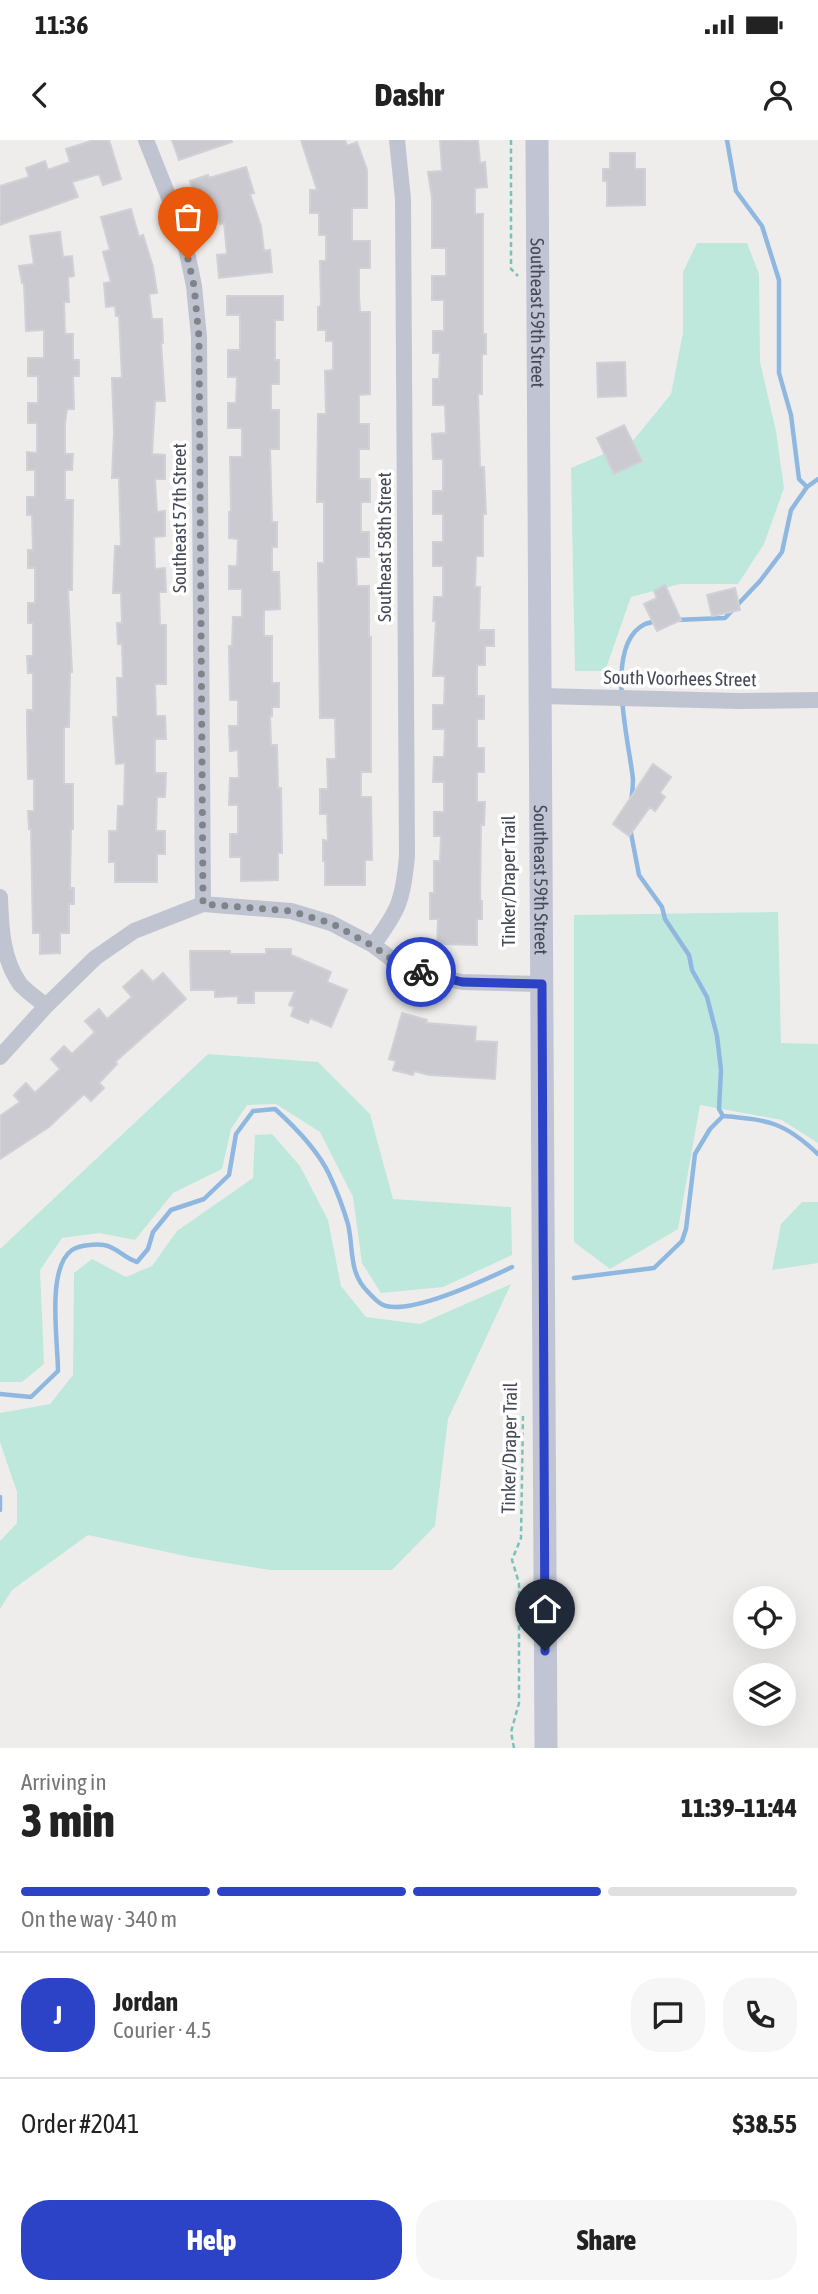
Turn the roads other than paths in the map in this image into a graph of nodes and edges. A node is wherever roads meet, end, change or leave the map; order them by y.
1 (146, 140) edge
2 (397, 140) edge
3 (537, 140) edge
4 (542, 696) junction
5 (818, 700) edge
6 (0, 897) edge
7 (203, 904) junction
8 (373, 946) junction
9 (542, 984) junction
10 (46, 1006) junction
11 (0, 1057) edge
12 (545, 1748) edge

1 - 7 street, Southeast 57th Street
2 - 8 street, Southeast 58th Street
3 - 4 main road, Southeast 59th Street
4 - 5 street, South Voorhees Street
4 - 9 main road, Southeast 59th Street
6 - 10 street
7 - 8 street
7 - 10 street
8 - 9 street
9 - 12 main road, Southeast 59th Street
10 - 11 street

